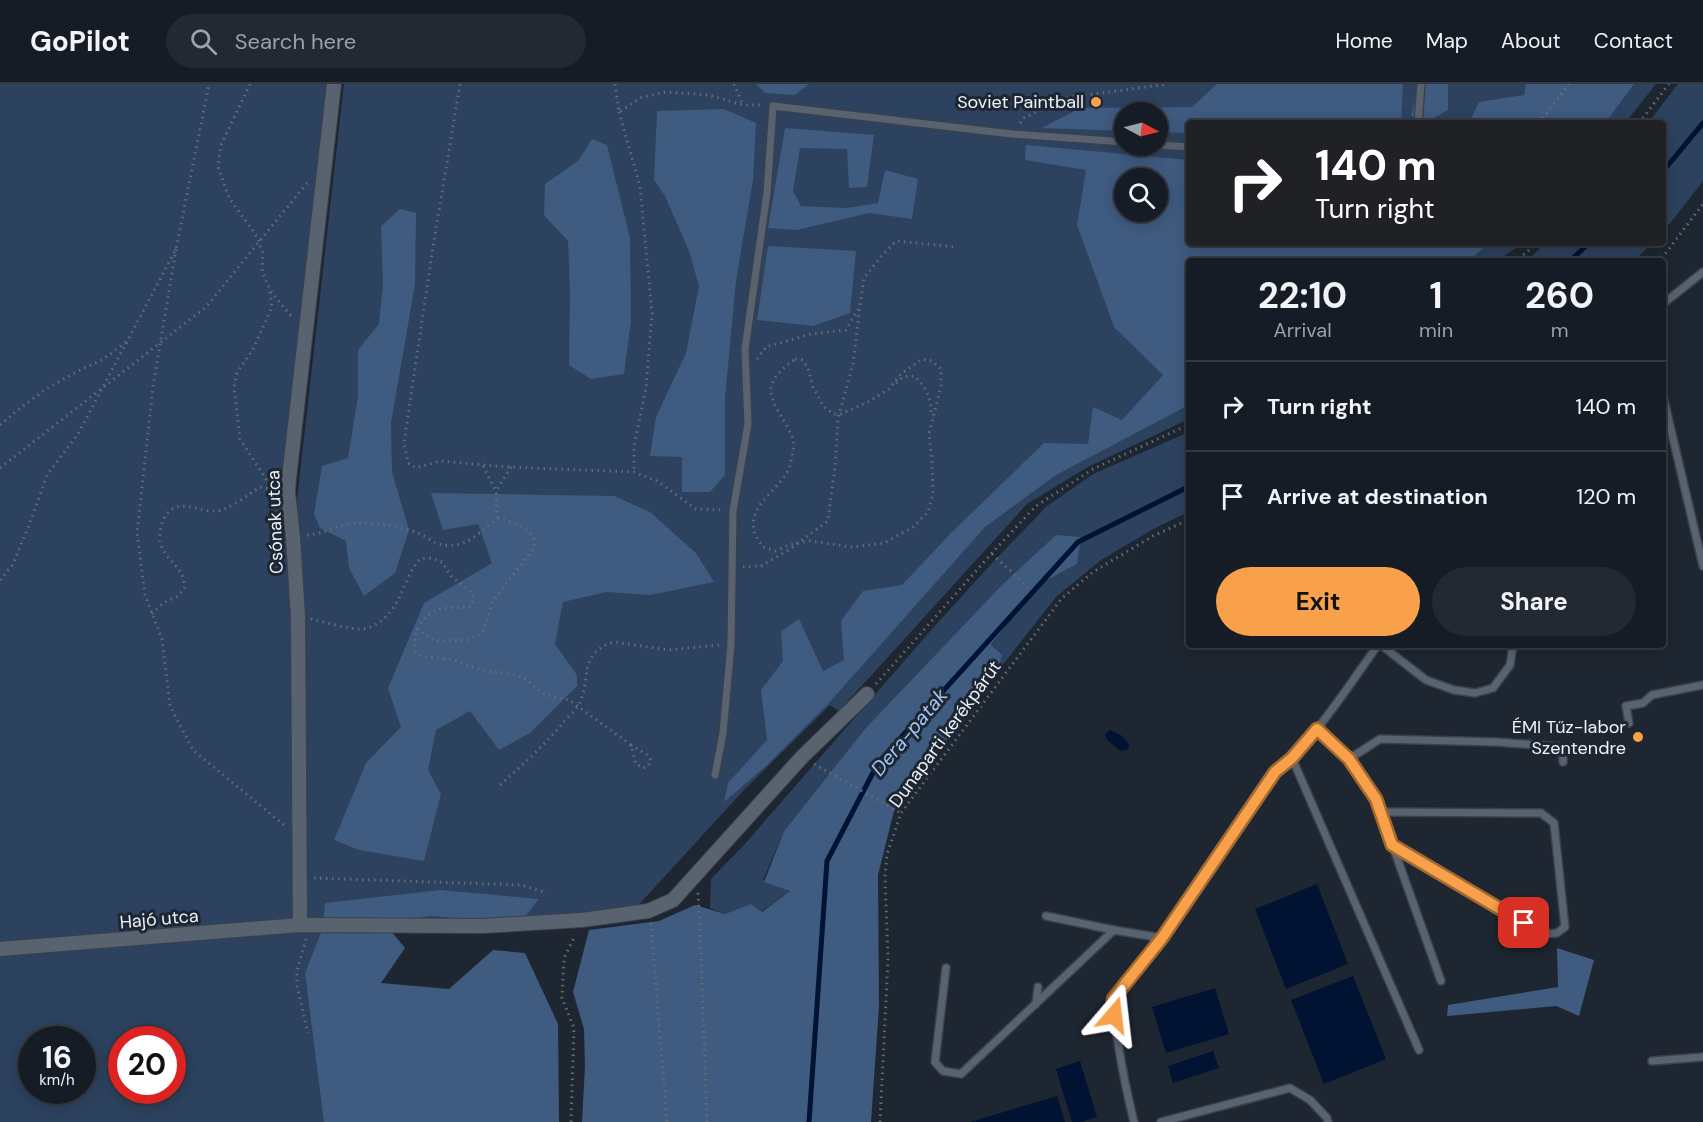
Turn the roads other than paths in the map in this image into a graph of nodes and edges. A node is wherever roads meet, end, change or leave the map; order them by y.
1 (334, 84) edge
2 (1421, 84) edge
3 (1418, 120) edge
4 (1114, 141) edge
5 (1168, 146) edge
6 (1186, 147) edge
7 (1703, 273) edge
8 (1666, 301) edge
9 (1666, 409) edge
10 (1703, 566) edge
11 (1377, 648) edge
12 (1383, 648) edge
13 (1513, 648) edge
14 (1703, 685) edge
15 (867, 694) road end
16 (1629, 723) dead end
17 (1317, 729) junction
18 (1292, 758) junction
19 (1349, 759) junction
20 (1563, 762) dead end
21 (715, 775) dead end
22 (1380, 812) junction
23 (1392, 845) junction
24 (1046, 916) dead end
25 (309, 925) junction
26 (1114, 930) junction
27 (1162, 938) junction
28 (0, 949) edge
29 (946, 968) dead end
30 (1441, 981) dead end
31 (1038, 987) dead end
32 (1036, 1004) junction
33 (1419, 1050) dead end
34 (1703, 1057) edge
35 (1652, 1061) dead end
36 (1134, 1122) edge
37 (1161, 1122) edge
38 (1328, 1122) edge

1 - 25 street, Csónak utca
2 - 3 lane
4 - 21 lane
5 - 6 lane
7 - 8 lane
9 - 10 lane
11 - 17 lane
12 - 13 lane
14 - 16 lane
15 - 25 street, Hajó utca
17 - 18 lane
17 - 19 lane
18 - 27 lane
18 - 33 lane
19 - 20 lane
19 - 22 lane
22 - 23 lane
22 - 23 lane
23 - 30 lane
24 - 26 lane
25 - 28 street, Hajó utca
26 - 27 lane
26 - 32 lane
27 - 36 lane
29 - 32 lane
31 - 32 lane
34 - 35 lane
37 - 38 lane

